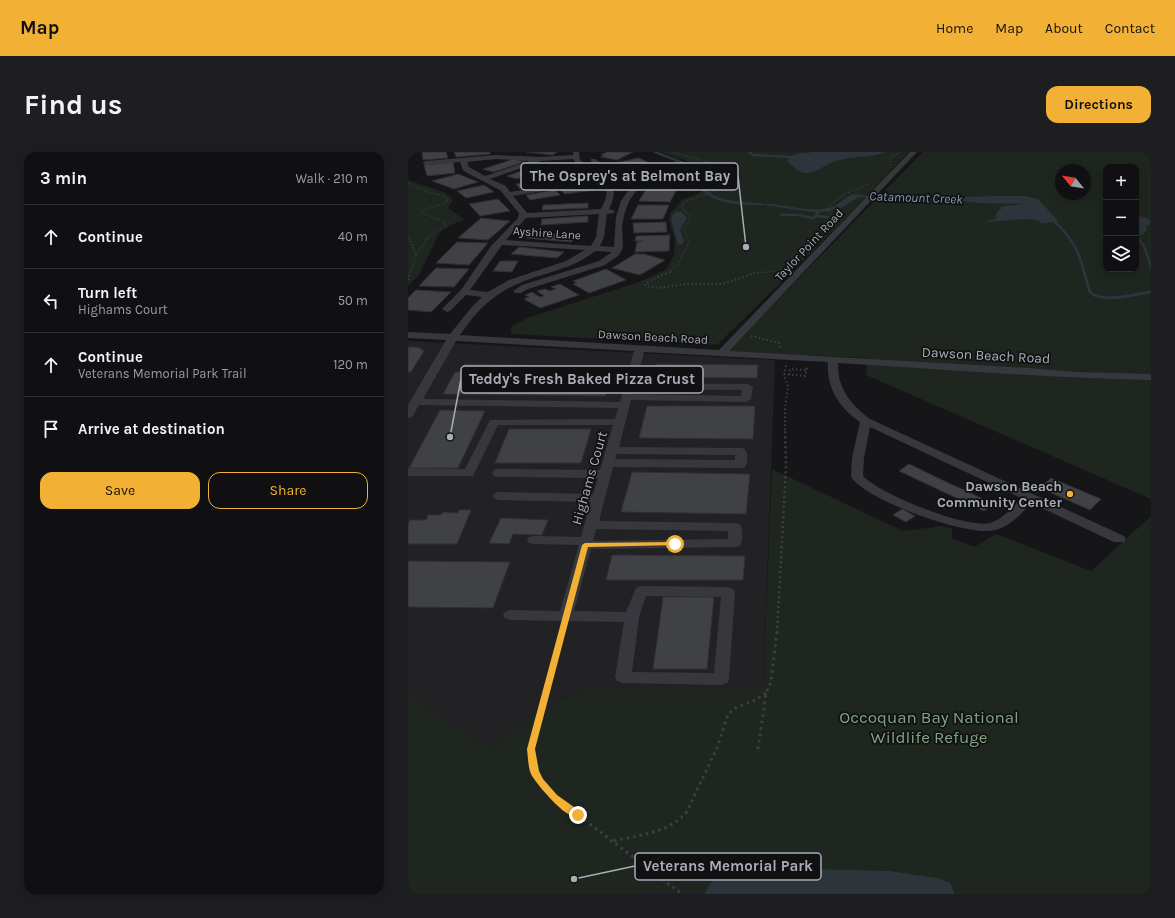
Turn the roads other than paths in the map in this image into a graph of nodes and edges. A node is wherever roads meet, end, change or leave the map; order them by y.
1 (914, 152) edge
2 (575, 155) edge
3 (540, 159) junction
4 (463, 160) junction
5 (593, 160) dead end
6 (426, 163) dead end
7 (617, 176) junction
8 (485, 178) junction
9 (603, 179) junction
10 (509, 194) junction
11 (603, 211) junction
12 (622, 211) junction
13 (523, 216) junction
14 (500, 242) junction
15 (593, 248) junction
16 (618, 250) junction
17 (521, 278) junction
18 (530, 286) junction
19 (518, 291) dead end
20 (464, 292) junction
21 (489, 295) junction
22 (447, 309) dead end
23 (408, 335) edge
24 (453, 338) junction
25 (640, 349) junction
26 (721, 354) junction
27 (833, 360) junction
28 (1151, 377) edge
29 (627, 396) junction
30 (416, 402) junction
31 (408, 415) edge
32 (866, 421) junction
33 (619, 422) junction
34 (612, 450) junction
35 (607, 468) junction
36 (408, 472) edge
37 (498, 473) dead end
38 (499, 496) dead end
39 (1029, 497) junction
40 (598, 498) junction
41 (591, 525) junction
42 (1119, 539) dead end
43 (534, 540) dead end
44 (586, 543) junction
45 (566, 614) junction
46 (510, 615) dead end
47 (632, 616) junction

1 - 26 street, Taylor Point Road
2 - 3 street
2 - 9 street
3 - 4 street
3 - 8 street
4 - 6 street
4 - 8 street
5 - 7 street
7 - 9 street
7 - 12 street
8 - 10 street
9 - 10 street
9 - 11 street
10 - 13 street
11 - 12 street
11 - 13 street
11 - 15 street
12 - 16 street
13 - 14 street
14 - 15 street, Ayshire Lane
14 - 20 street
15 - 16 street, Ayshire Lane
15 - 17 street
16 - 18 street
17 - 18 street
17 - 21 street
18 - 19 street
20 - 21 street
20 - 22 street
21 - 24 street
23 - 24 street, Dawson Beach Road
24 - 25 street, Dawson Beach Road
24 - 30 street
25 - 26 street, Dawson Beach Road
25 - 29 street, Highams Court
26 - 27 street, Dawson Beach Road
27 - 28 street, Dawson Beach Road
27 - 32 street
29 - 29 street
29 - 30 street
29 - 33 street, Highams Court
30 - 31 street
32 - 39 street
32 - 39 street
33 - 34 street, Highams Court
33 - 36 street
34 - 35 street, Highams Court
34 - 35 street
35 - 37 street
35 - 40 street, Highams Court
38 - 40 street
39 - 42 street
40 - 41 street, Highams Court
41 - 44 street, Highams Court
41 - 44 street
43 - 44 street
44 - 45 street, Highams Court
45 - 46 street
45 - 47 street
47 - 47 street

